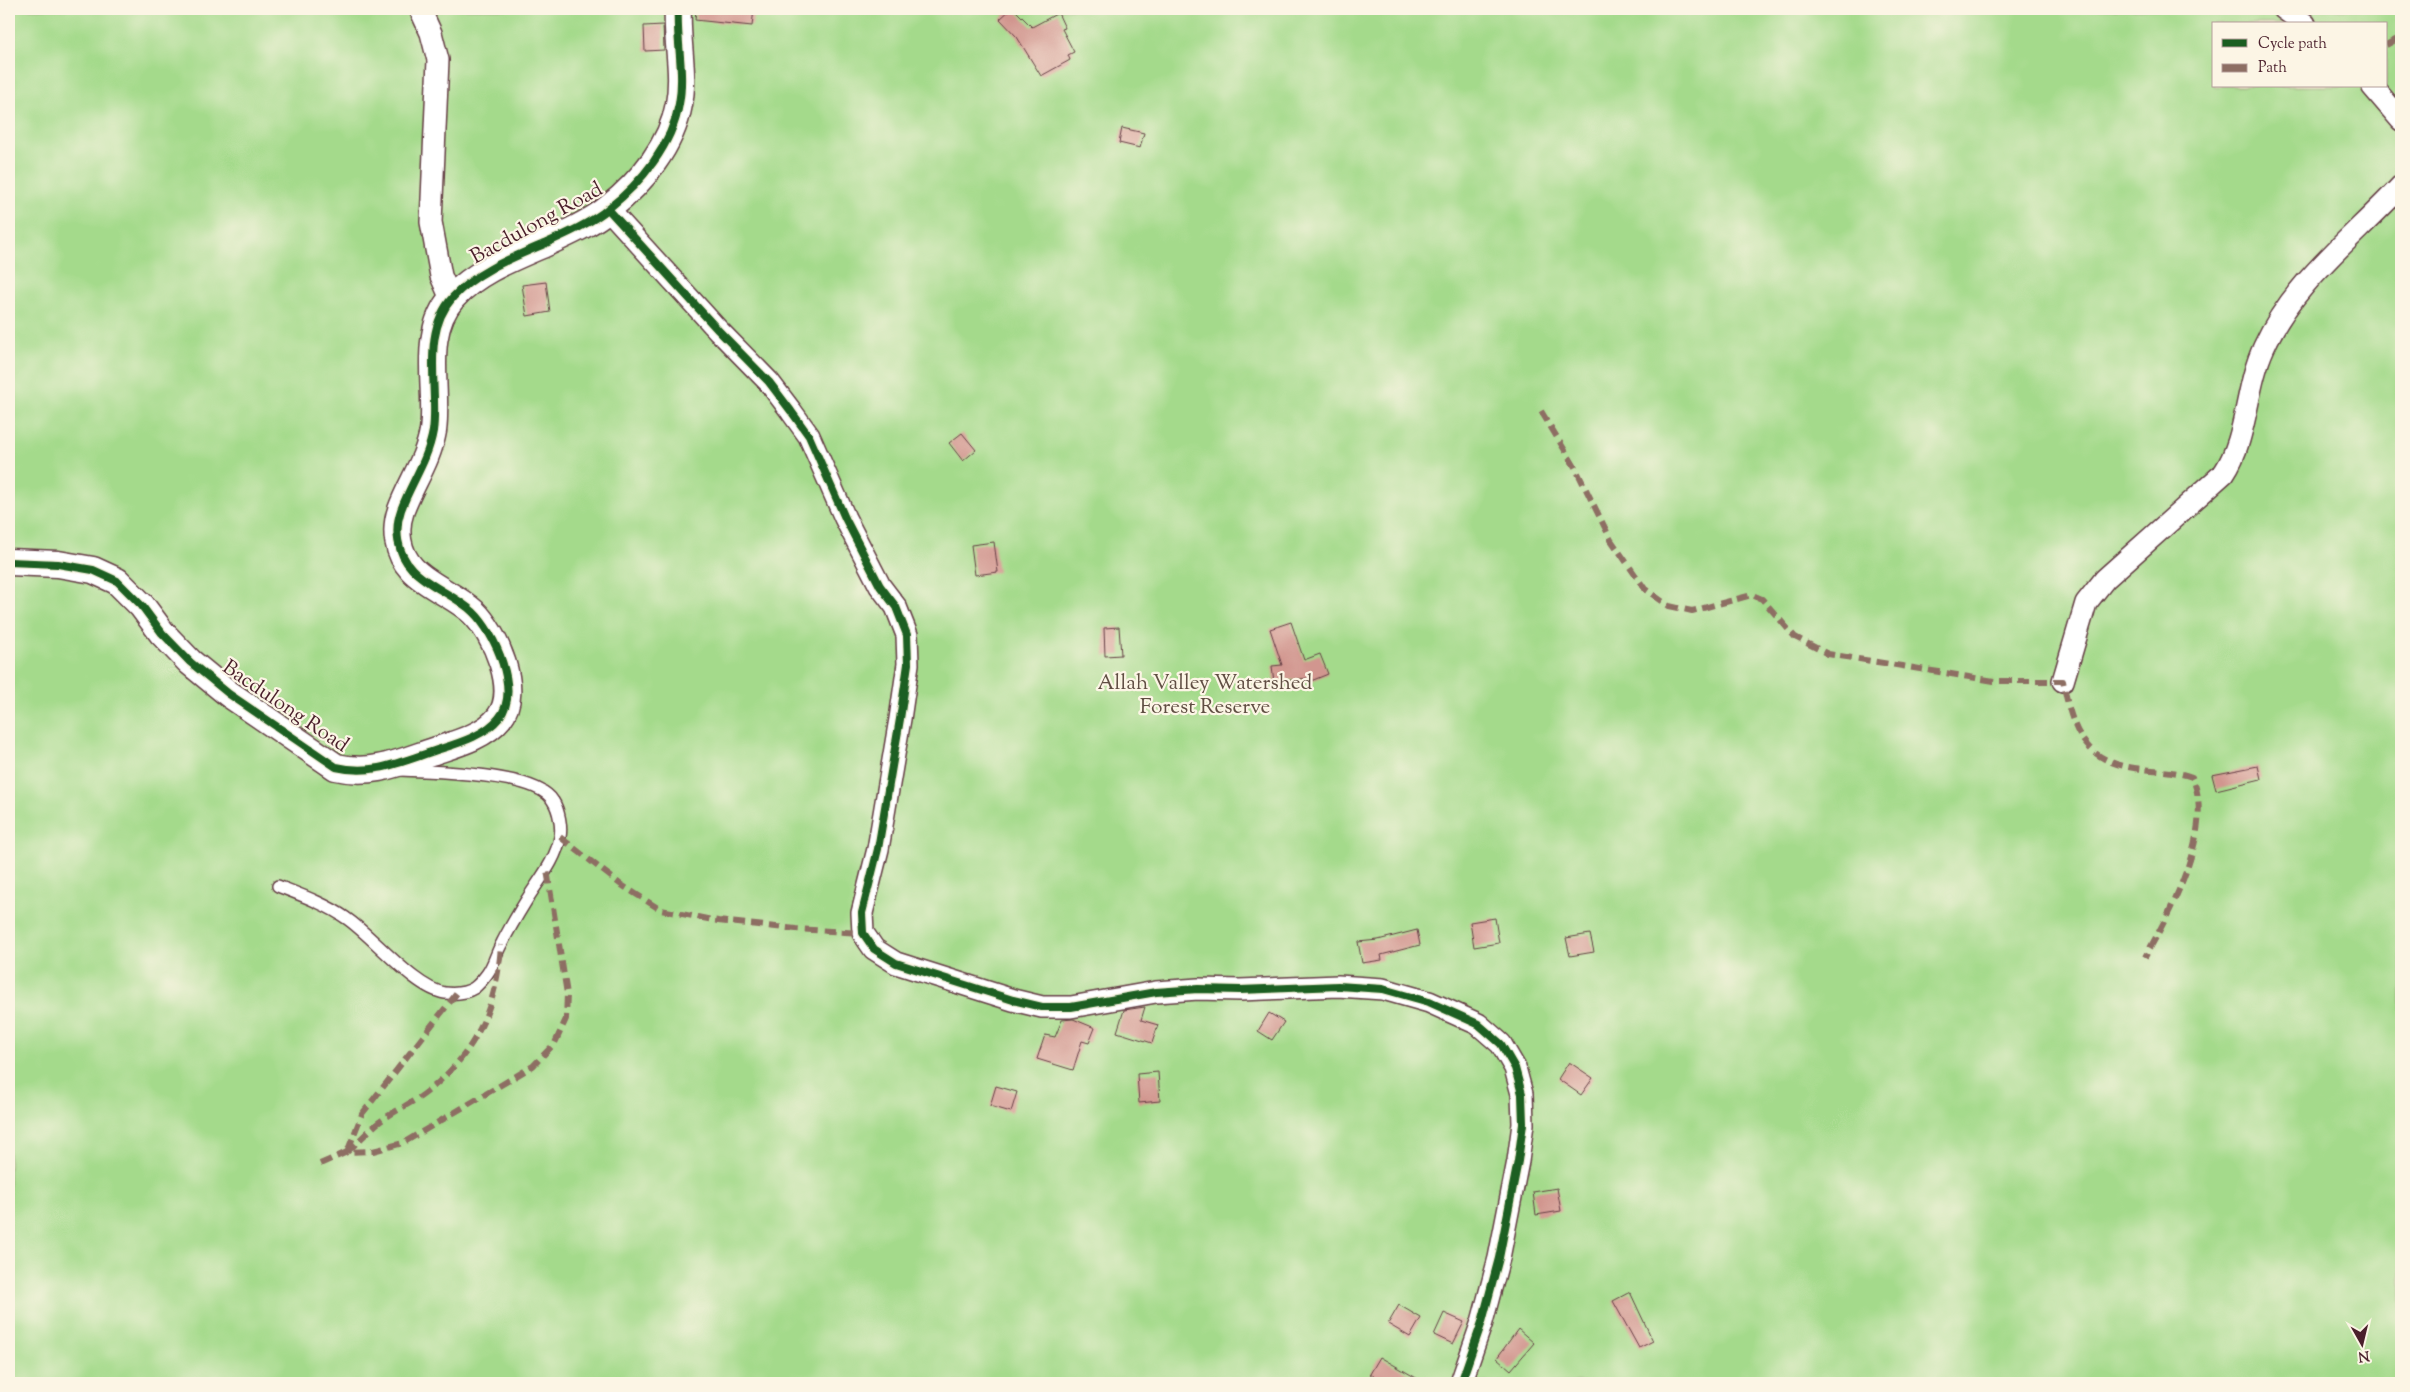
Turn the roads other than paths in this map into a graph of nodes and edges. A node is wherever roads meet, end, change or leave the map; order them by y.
1 (420, 9) edge
2 (678, 9) edge
3 (2284, 9) edge
4 (2302, 22) edge
5 (2374, 88) edge
6 (2401, 120) edge
7 (2401, 186) edge
8 (608, 209) junction
9 (451, 299) junction
10 (9, 562) edge
11 (2063, 681) dead end
12 (380, 770) junction
13 (278, 886) dead end
14 (1461, 1383) edge

1 - 9 street
2 - 8 street, Bacdulong Road
3 - 4 street
5 - 6 street
7 - 11 street
8 - 9 street, Bacdulong Road
8 - 14 street
9 - 12 street, Bacdulong Road
10 - 12 street, Bacdulong Road
12 - 13 lane

